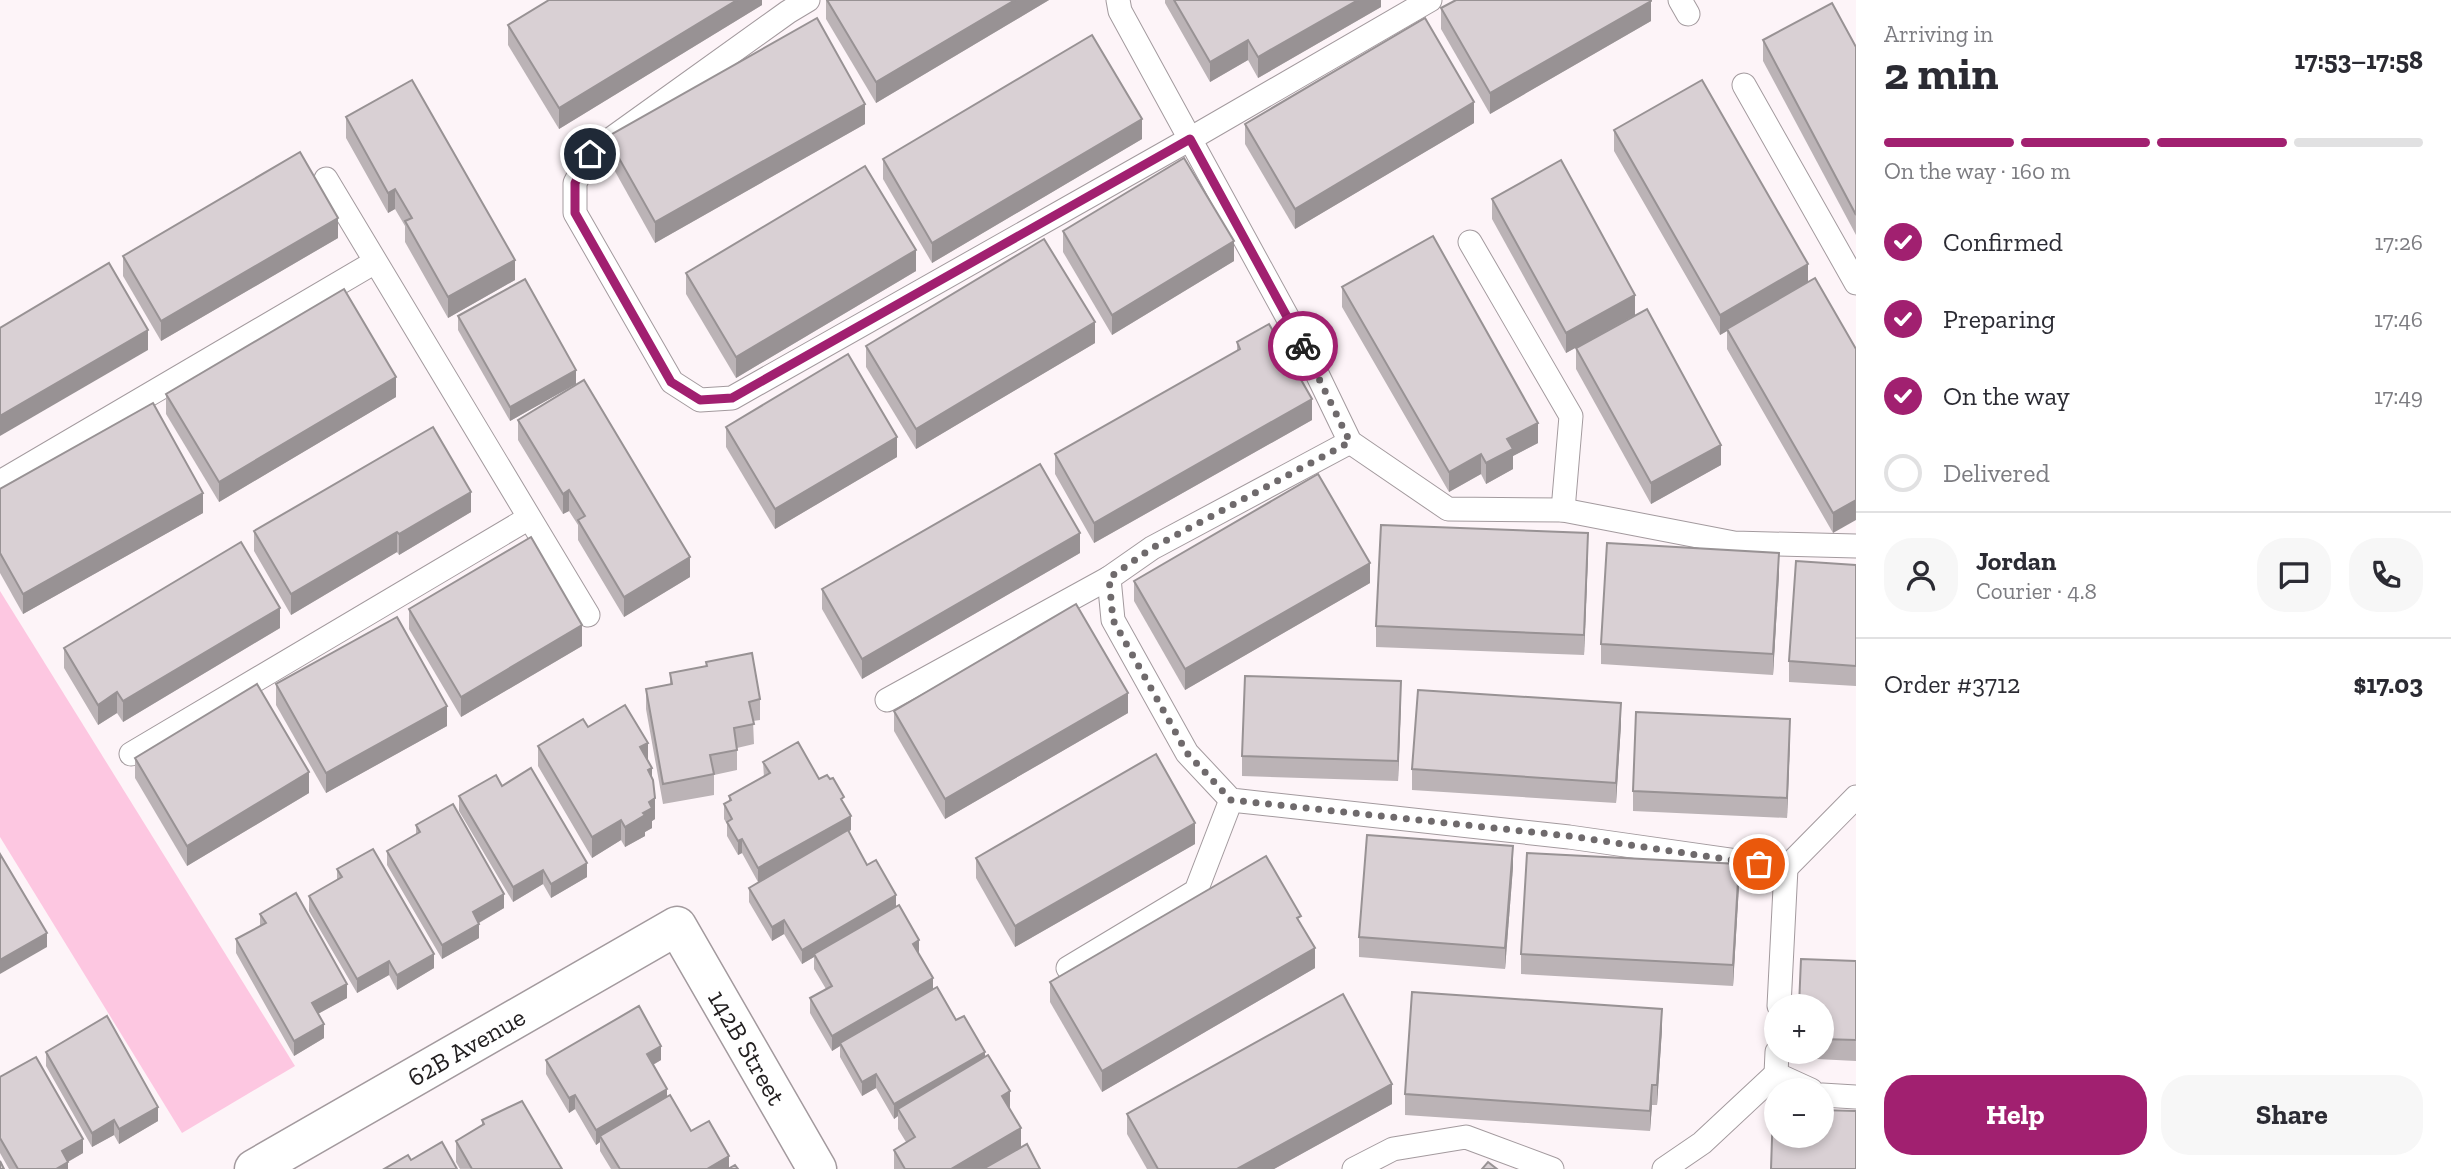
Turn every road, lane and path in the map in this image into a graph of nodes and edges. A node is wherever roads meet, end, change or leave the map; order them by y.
1 (808, 0) edge
2 (1118, 0) edge
3 (1430, 0) edge
4 (1744, 85) dead end
5 (1190, 139) junction
6 (326, 179) dead end
7 (1470, 242) dead end
8 (375, 262) junction
9 (1856, 283) edge
10 (1350, 442) junction
11 (0, 482) edge
12 (1563, 510) junction
13 (529, 518) junction
14 (1856, 546) edge
15 (1109, 578) junction
16 (588, 615) dead end
17 (887, 700) dead end
18 (131, 754) dead end
19 (1856, 797) edge
20 (1231, 800) junction
21 (1786, 868) junction
22 (677, 926) joint
23 (1068, 968) edge
24 (1780, 994) edge
25 (1776, 1064) edge
26 (1778, 1064) edge
27 (1796, 1078) edge
28 (1834, 1096) edge
29 (1856, 1097) edge
30 (254, 1169) edge
31 (817, 1169) edge
32 (1354, 1169) edge
33 (1552, 1169) edge
34 (1664, 1169) edge

1 - 5 lane
2 - 5 lane
3 - 5 lane
4 - 9 lane
5 - 10 lane
6 - 8 lane
7 - 12 lane
8 - 11 lane
8 - 13 lane
10 - 12 lane
10 - 15 lane
12 - 14 lane
13 - 16 lane
13 - 18 lane
15 - 17 lane
15 - 20 lane
19 - 21 lane
20 - 21 lane
20 - 23 lane
21 - 24 lane
22 - 30 street, 62B Avenue
22 - 31 street, 142B Street
25 - 34 lane
26 - 27 lane
28 - 29 lane
32 - 33 lane

